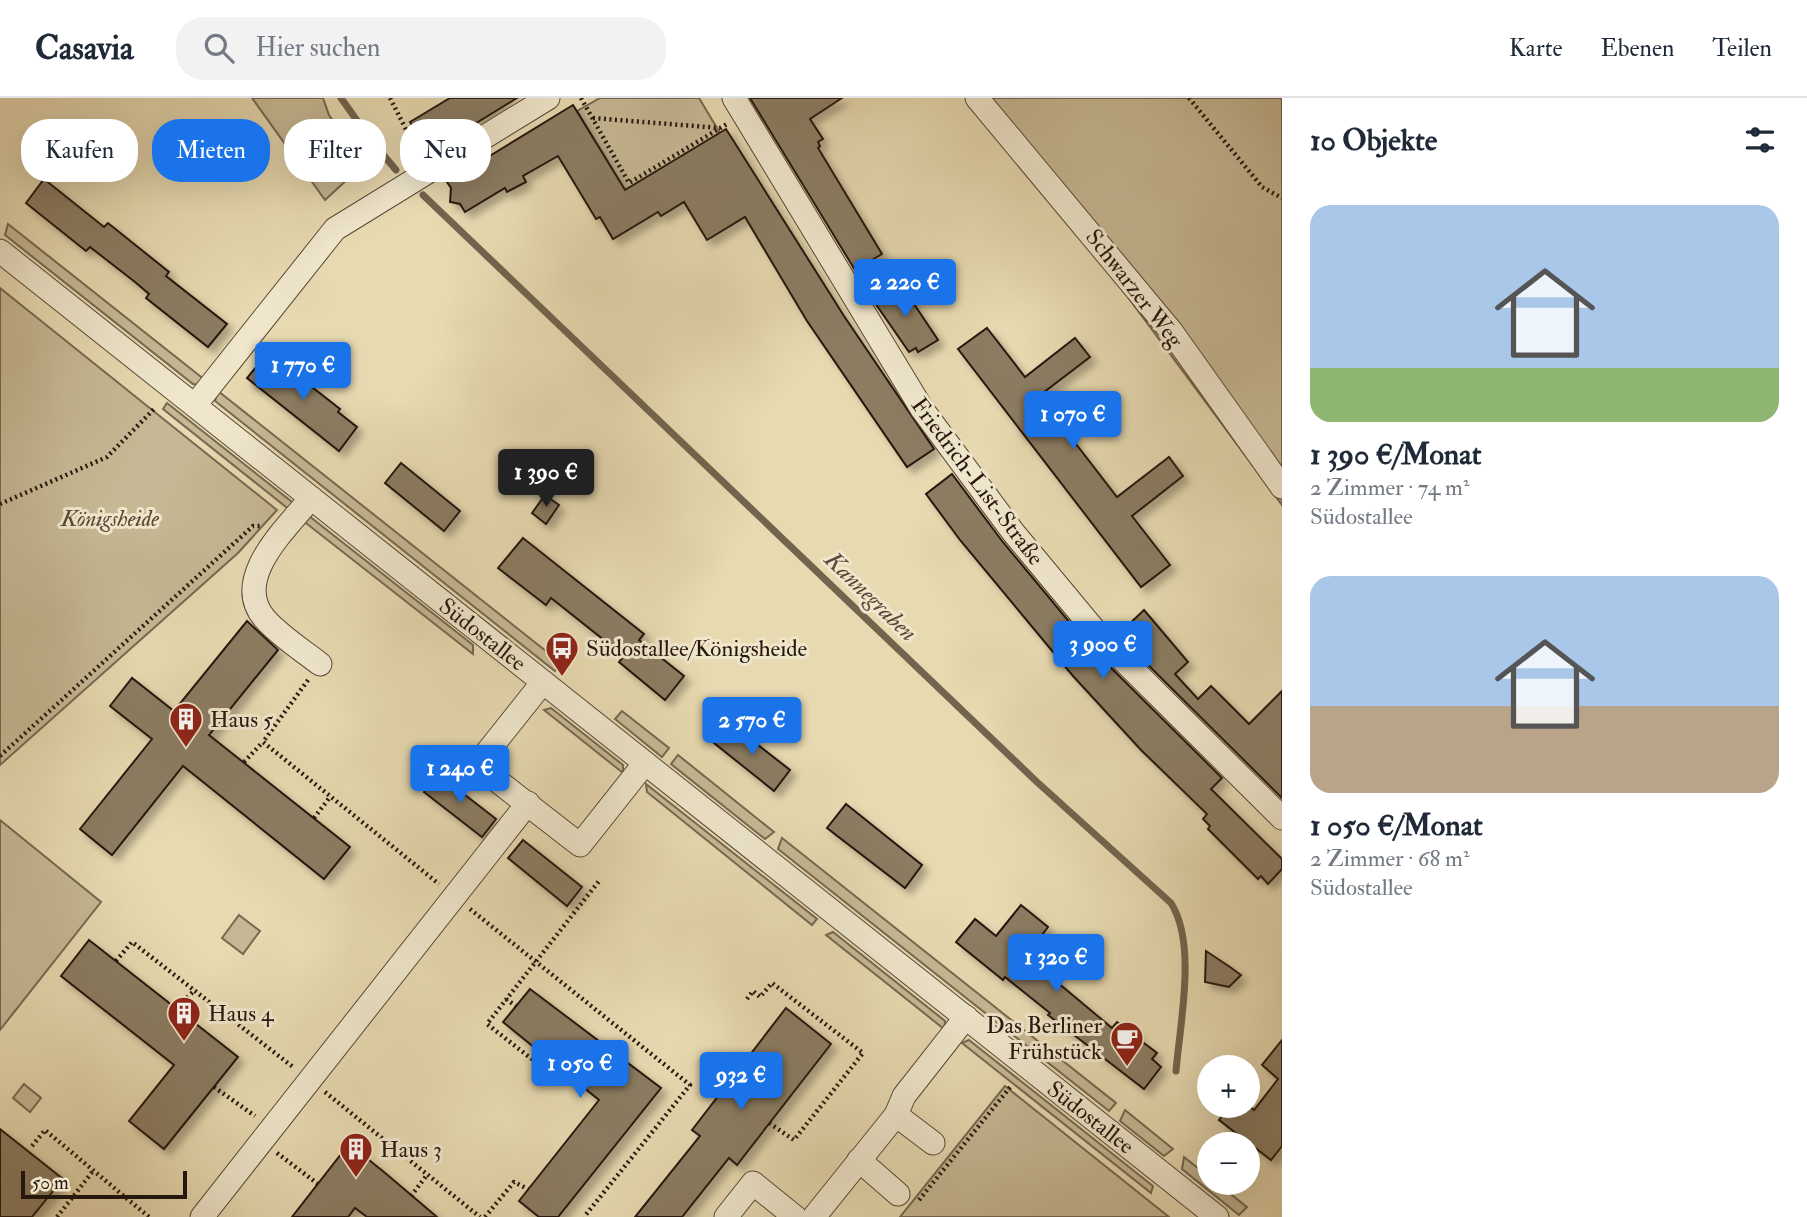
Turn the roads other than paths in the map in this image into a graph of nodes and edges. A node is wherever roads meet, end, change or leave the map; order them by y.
1 (548, 98) edge
2 (977, 98) edge
3 (739, 106) edge
4 (0, 250) edge
5 (195, 405) junction
6 (1282, 487) edge
7 (311, 498) junction
8 (320, 664) road end
9 (543, 682) junction
10 (645, 763) junction
11 (528, 803) junction
12 (1282, 818) edge
13 (965, 1017) junction
14 (896, 1115) junction
15 (933, 1143) dead end
16 (859, 1160) junction
17 (905, 1200) road end
18 (202, 1217) edge
19 (726, 1217) edge
20 (795, 1217) edge
21 (814, 1217) edge
22 (1217, 1217) edge

1 - 5 street
2 - 6 street, Schwarzer Weg
3 - 12 street, Friedrich-List-Straße
4 - 5 street, Südostallee
5 - 7 street, Südostallee
7 - 8 street
7 - 9 street, Südostallee
9 - 10 street, Südostallee
9 - 11 street
10 - 11 street
10 - 13 street, Südostallee
11 - 18 street
13 - 14 street
13 - 22 street, Südostallee
14 - 15 street
14 - 16 street
16 - 17 street
16 - 21 street
19 - 20 street

